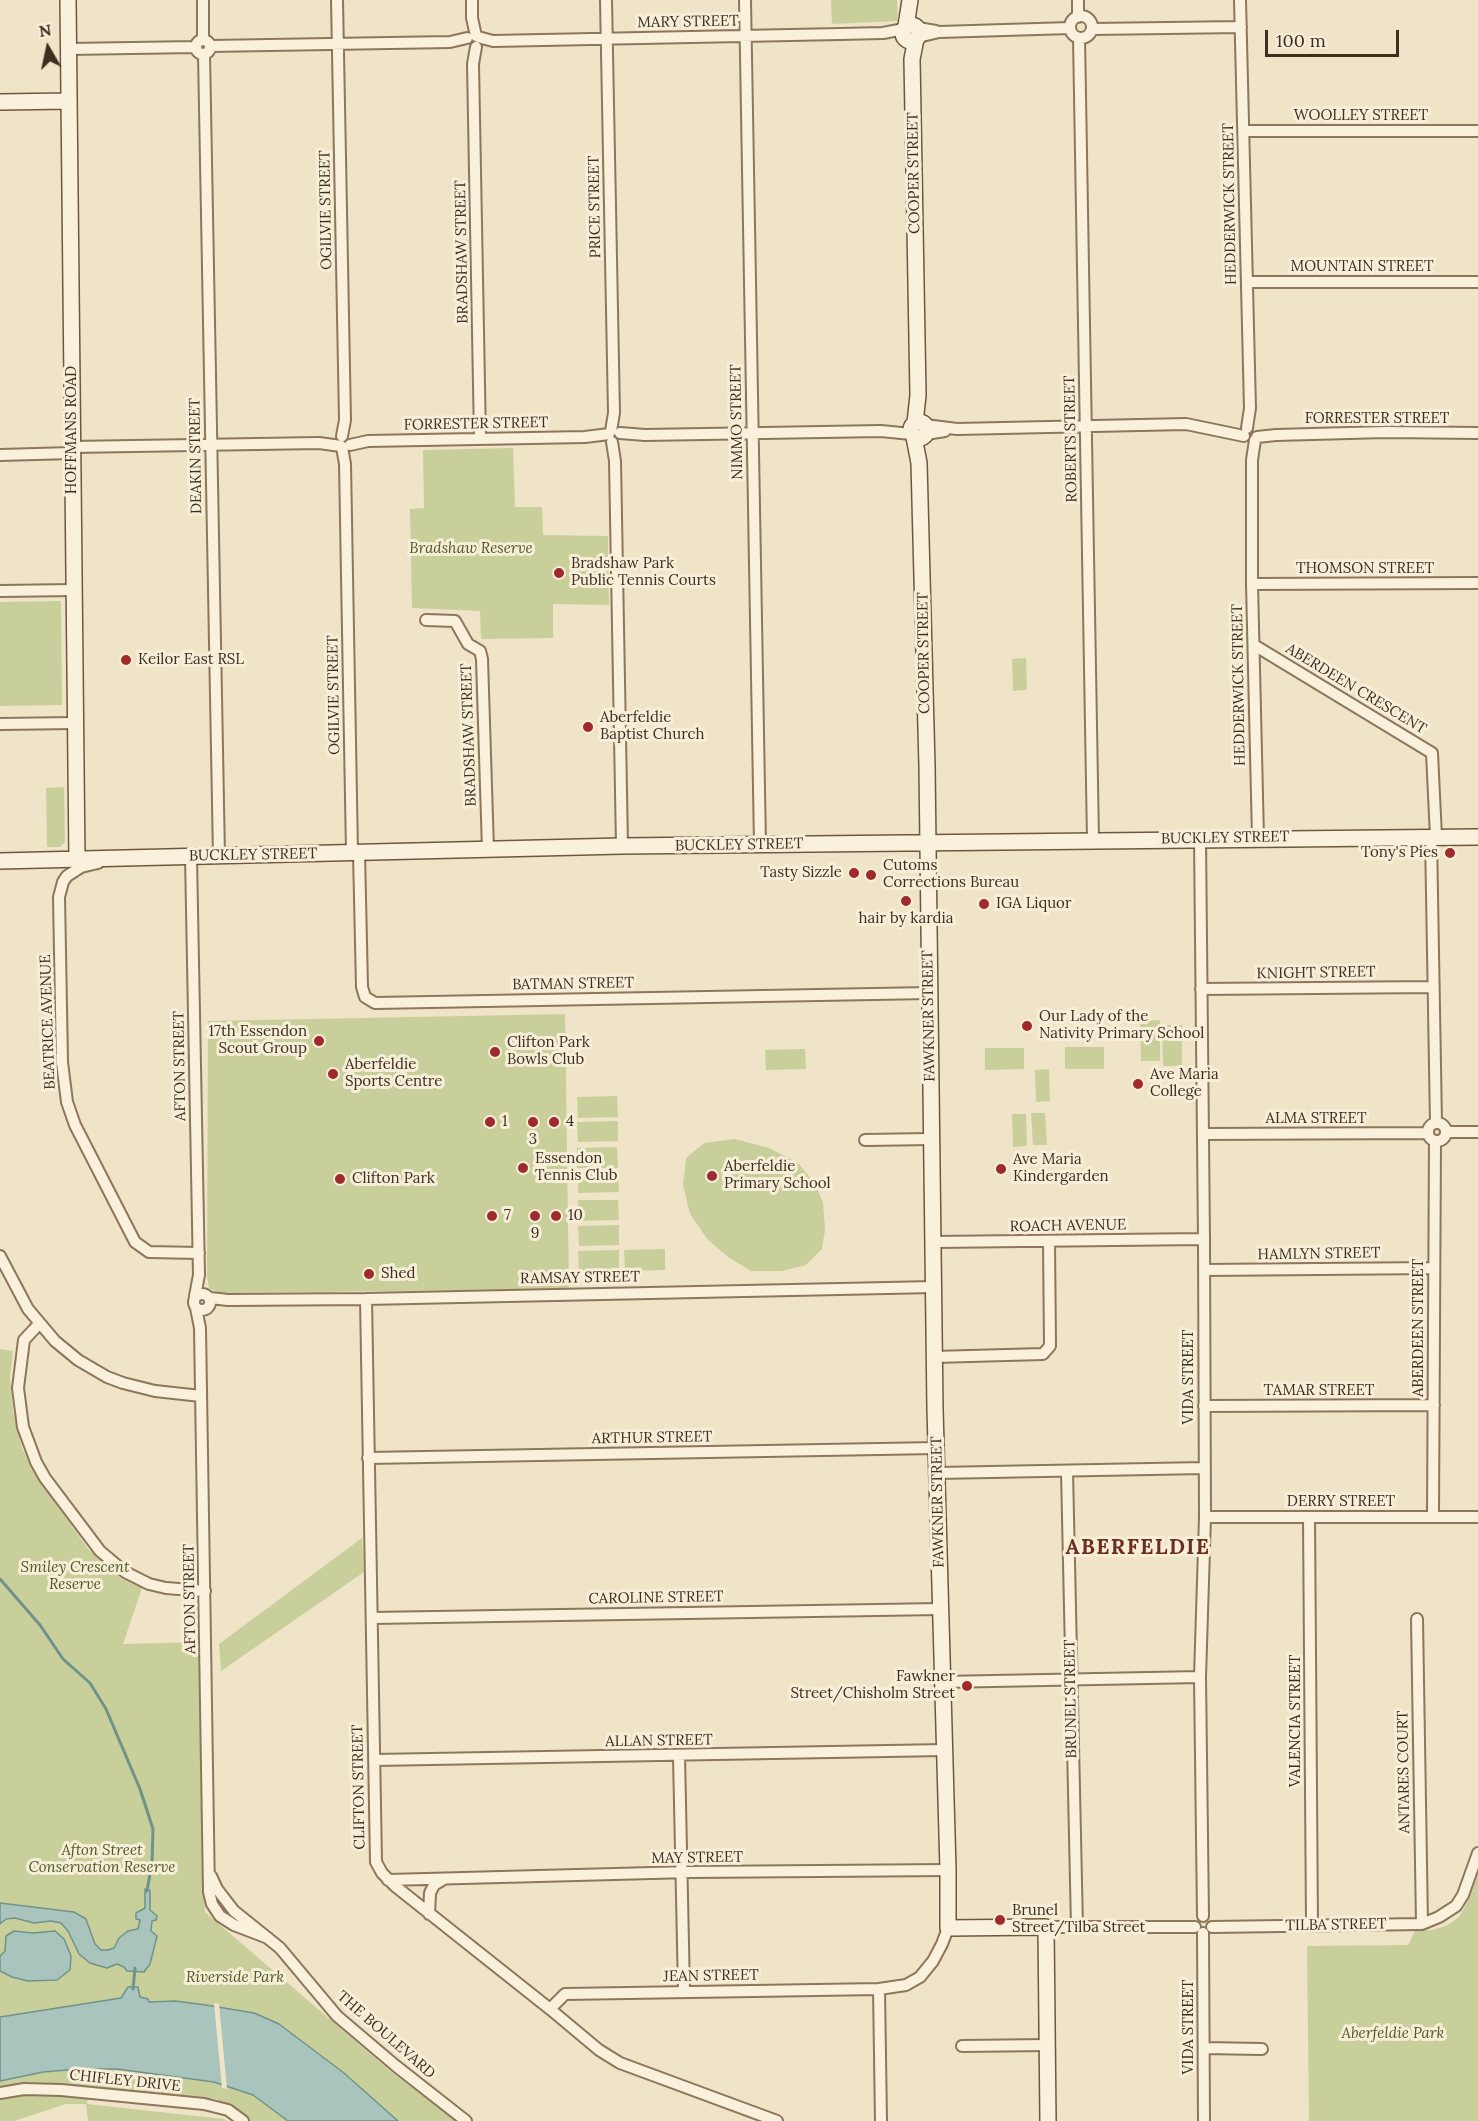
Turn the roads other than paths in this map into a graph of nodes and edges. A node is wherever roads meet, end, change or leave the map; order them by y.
1 (68, 0) edge
2 (203, 0) edge
3 (337, 0) edge
4 (472, 0) edge
5 (606, 0) edge
6 (745, 0) edge
7 (1078, 0) edge
8 (1240, 0) edge
9 (910, 3) edge
10 (1078, 17) junction
11 (1241, 27) junction
12 (1070, 28) junction
13 (1092, 29) junction
14 (911, 33) junction
15 (745, 36) junction
16 (607, 38) junction
17 (1079, 38) junction
18 (472, 41) junction
19 (338, 44) junction
20 (203, 47) junction
21 (69, 50) junction
22 (69, 101) junction
23 (0, 102) edge
24 (1244, 131) junction
25 (1478, 131) edge
26 (1246, 282) junction
27 (1478, 282) edge
28 (1085, 427) junction
29 (919, 430) junction
30 (752, 433) junction
31 (1478, 433) edge
32 (1251, 434) junction
33 (615, 436) junction
34 (480, 438) junction
35 (346, 442) junction
36 (211, 444) junction
37 (72, 450) junction
38 (0, 455) edge
39 (1478, 583) edge
40 (1252, 584) junction
41 (74, 590) junction
42 (0, 591) edge
43 (426, 620) dead end
44 (1254, 645) junction
45 (75, 723) junction
46 (0, 724) edge
47 (1433, 837) junction
48 (1478, 837) edge
49 (1200, 838) junction
50 (1258, 838) junction
51 (1094, 840) junction
52 (926, 843) junction
53 (760, 844) junction
54 (622, 846) junction
55 (488, 850) junction
56 (355, 853) junction
57 (219, 856) junction
58 (191, 857) junction
59 (113, 859) junction
60 (77, 860) junction
61 (0, 861) edge
62 (1432, 987) junction
63 (1201, 989) junction
64 (929, 993) junction
65 (1436, 1123) junction
66 (1447, 1132) junction
67 (1478, 1132) edge
68 (1203, 1134) junction
69 (1432, 1137) junction
70 (931, 1139) junction
71 (865, 1140) dead end
72 (1204, 1239) junction
73 (1049, 1241) junction
74 (933, 1242) junction
75 (199, 1253) junction
76 (0, 1256) edge
77 (1434, 1268) junction
78 (1204, 1270) junction
79 (934, 1287) junction
80 (366, 1299) junction
81 (203, 1302) junction
82 (39, 1324) junction
83 (934, 1357) junction
84 (201, 1396) junction
85 (1434, 1405) junction
86 (1204, 1406) junction
87 (936, 1448) junction
88 (368, 1458) junction
89 (1204, 1468) junction
90 (1067, 1471) junction
91 (938, 1473) junction
92 (1433, 1516) junction
93 (1310, 1517) junction
94 (1478, 1517) edge
95 (1204, 1518) junction
96 (205, 1590) junction
97 (940, 1609) junction
98 (372, 1618) junction
99 (1416, 1619) dead end
100 (1200, 1677) junction
101 (1071, 1678) junction
102 (942, 1682) junction
103 (945, 1750) junction
104 (679, 1756) junction
105 (374, 1760) junction
106 (1478, 1853) edge
107 (948, 1870) junction
108 (210, 1871) joint
109 (682, 1873) junction
110 (447, 1878) junction
111 (388, 1880) junction
112 (429, 1914) junction
113 (1422, 1924) junction
114 (1312, 1925) junction
115 (1077, 1927) junction
116 (948, 1928) junction
117 (1046, 1928) junction
118 (1203, 1929) junction
119 (879, 1989) junction
120 (684, 1992) junction
121 (550, 2009) junction
122 (1048, 2045) junction
123 (962, 2046) dead end
124 (1204, 2048) junction
125 (1262, 2049) dead end
126 (0, 2093) edge
127 (243, 2121) edge
128 (466, 2121) edge
129 (777, 2121) edge
130 (881, 2121) edge
131 (1048, 2121) edge
132 (1204, 2121) edge

1 - 21 main road, HOFFMANS ROAD
2 - 20 street, DEAKIN STREET
3 - 19 street, OGILVIE STREET
4 - 18 street, BRADSHAW STREET
5 - 16 street, PRICE STREET
6 - 15 street, NIMMO STREET
7 - 10 street
8 - 11 street, HEDDERWICK STREET
9 - 14 main road, COOPER STREET
10 - 12 street
10 - 13 street
11 - 13 street
11 - 24 street, HEDDERWICK STREET
12 - 14 street, MARY STREET
12 - 17 street
13 - 17 street
14 - 15 street, MARY STREET
14 - 29 main road, COOPER STREET
15 - 16 street, MARY STREET
15 - 30 street, NIMMO STREET
16 - 18 street, MARY STREET
16 - 33 street, PRICE STREET
17 - 28 street, ROBERTS STREET
18 - 19 street, MARY STREET
18 - 34 street, BRADSHAW STREET
19 - 20 street, MARY STREET
19 - 35 street, OGILVIE STREET
20 - 21 street, MARY STREET
20 - 36 street, DEAKIN STREET
21 - 22 main road, HOFFMANS ROAD
22 - 23 main road
22 - 37 main road, HOFFMANS ROAD
24 - 25 street, WOOLLEY STREET
24 - 26 street, HEDDERWICK STREET
26 - 27 street, MOUNTAIN STREET
26 - 32 street, HEDDERWICK STREET
28 - 29 street, FORRESTER STREET
28 - 32 street, FORRESTER STREET
28 - 51 street, ROBERTS STREET
29 - 30 street, FORRESTER STREET
29 - 52 main road, COOPER STREET
30 - 33 street, FORRESTER STREET
30 - 53 street, NIMMO STREET
31 - 32 street, FORRESTER STREET
32 - 40 street, HEDDERWICK STREET
33 - 34 street, FORRESTER STREET
33 - 54 street, PRICE STREET
34 - 35 street, FORRESTER STREET
35 - 36 street, FORRESTER STREET
35 - 56 street, OGILVIE STREET
36 - 37 street, FORRESTER STREET
36 - 57 street, DEAKIN STREET
37 - 38 street, FORRESTER STREET
37 - 41 main road, HOFFMANS ROAD
39 - 40 street, THOMSON STREET
40 - 44 street, HEDDERWICK STREET
41 - 42 street
41 - 45 main road, HOFFMANS ROAD
43 - 55 street, BRADSHAW STREET
44 - 47 street, ABERDEEN CRESCENT
44 - 50 street, HEDDERWICK STREET
45 - 46 street
45 - 60 main road, HOFFMANS ROAD
47 - 48 main road, BUCKLEY STREET
47 - 50 main road, BUCKLEY STREET
47 - 62 street
49 - 50 main road, BUCKLEY STREET
49 - 51 main road, BUCKLEY STREET
49 - 63 street, VIDA STREET
51 - 52 main road, BUCKLEY STREET
52 - 53 main road, BUCKLEY STREET
52 - 64 main road, FAWKNER STREET
53 - 54 main road, BUCKLEY STREET
54 - 55 main road, BUCKLEY STREET
55 - 56 main road, BUCKLEY STREET
56 - 57 main road, BUCKLEY STREET
56 - 64 street, BATMAN STREET
57 - 58 main road, BUCKLEY STREET
58 - 59 main road, BUCKLEY STREET
58 - 75 street, AFTON STREET
59 - 60 main road, BUCKLEY STREET
59 - 75 street, BEATRICE AVENUE
60 - 61 main road, BUCKLEY STREET
62 - 63 street, KNIGHT STREET
62 - 65 street
63 - 68 street, VIDA STREET
64 - 70 main road, FAWKNER STREET
65 - 66 street
65 - 69 street
66 - 67 street
66 - 69 street
68 - 69 street, ALMA STREET
68 - 72 street, VIDA STREET
69 - 77 street, ABERDEEN STREET
70 - 71 street
70 - 74 main road, FAWKNER STREET
72 - 73 street, ROACH AVENUE
72 - 78 street, VIDA STREET
73 - 74 street, ROACH AVENUE
73 - 83 street
74 - 79 main road, FAWKNER STREET
75 - 81 street, AFTON STREET
76 - 82 street
77 - 78 street, HAMLYN STREET
77 - 85 street, ABERDEEN STREET
78 - 86 street, VIDA STREET
79 - 80 street, RAMSAY STREET
79 - 83 main road, FAWKNER STREET
80 - 81 street, RAMSAY STREET
80 - 88 street, CLIFTON STREET
81 - 84 street, AFTON STREET
82 - 84 street
82 - 96 street
83 - 87 main road, FAWKNER STREET
84 - 96 street, AFTON STREET
85 - 86 street, TAMAR STREET
85 - 92 street, ABERDEEN STREET
86 - 89 street, VIDA STREET
87 - 88 street, ARTHUR STREET
87 - 91 main road, FAWKNER STREET
88 - 98 street, CLIFTON STREET
89 - 90 street
89 - 95 street, VIDA STREET
90 - 91 street
90 - 101 street, BRUNEL STREET
91 - 97 main road, FAWKNER STREET
92 - 93 street, DERRY STREET
92 - 94 street, DERRY STREET
93 - 95 street, DERRY STREET
93 - 114 street, VALENCIA STREET
95 - 100 street, VIDA STREET
96 - 108 street, AFTON STREET
97 - 98 street, CAROLINE STREET
97 - 102 main road, FAWKNER STREET
98 - 105 street, CLIFTON STREET
99 - 113 street, ANTARES COURT
100 - 101 street
100 - 118 street, VIDA STREET
101 - 102 street
101 - 115 street, BRUNEL STREET
102 - 103 main road, FAWKNER STREET
103 - 104 street, ALLAN STREET
103 - 107 main road, FAWKNER STREET
104 - 105 street, ALLAN STREET
104 - 109 street
105 - 111 street, CLIFTON STREET
106 - 113 street, TILBA STREET
107 - 109 street, MAY STREET
107 - 116 main road, FAWKNER STREET
108 - 128 street, THE BOULEVARD
109 - 110 street, MAY STREET
109 - 120 street
110 - 111 street, MAY STREET
110 - 112 street
111 - 112 street, CLIFTON STREET
112 - 121 street, CLIFTON STREET
113 - 114 street, TILBA STREET
114 - 118 street, TILBA STREET
115 - 117 street, TILBA STREET
115 - 118 street, TILBA STREET
116 - 117 main road, TILBA STREET
116 - 119 street, FAWKNER STREET
117 - 122 main road
118 - 124 street, VIDA STREET
119 - 120 street, JEAN STREET
119 - 130 street
120 - 121 street, JEAN STREET
121 - 129 street, CLIFTON STREET
122 - 123 street
122 - 131 main road
124 - 125 street
124 - 132 street, VIDA STREET
126 - 127 street, CHIFLEY DRIVE

